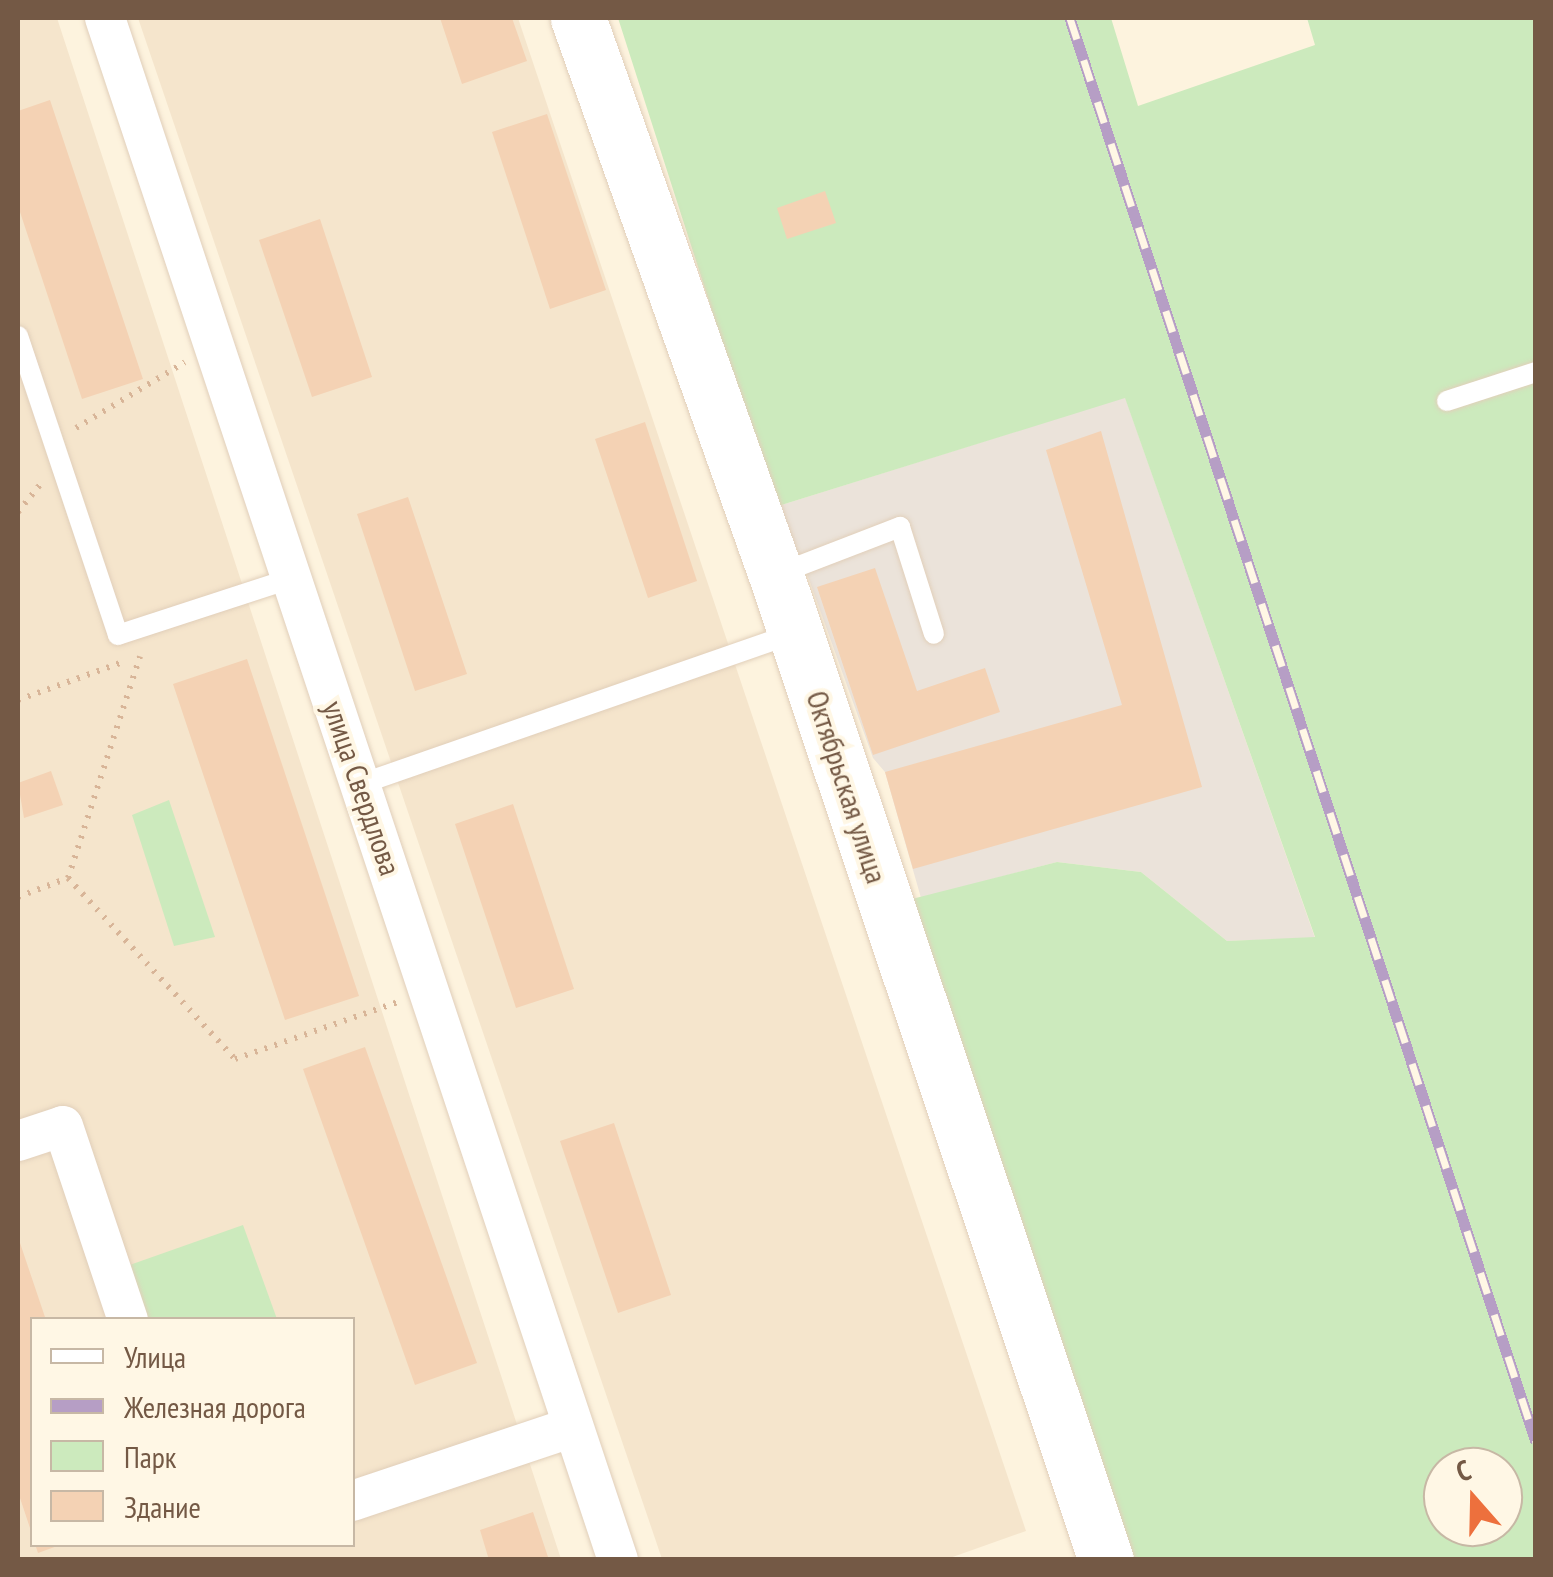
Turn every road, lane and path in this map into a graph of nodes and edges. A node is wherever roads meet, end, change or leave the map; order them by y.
1 (105, 18) edge
2 (578, 18) edge
3 (18, 336) edge
4 (213, 345) junction
5 (1536, 372) edge
6 (1447, 401) dead end
7 (53, 442) junction
8 (776, 575) junction
9 (289, 579) junction
10 (132, 631) junction
11 (796, 632) junction
12 (934, 634) dead end
13 (140, 656) junction
14 (18, 700) edge
15 (362, 784) junction
16 (68, 878) junction
17 (18, 897) edge
18 (430, 990) junction
19 (18, 1141) edge
20 (127, 1317) edge
21 (573, 1426) junction
22 (355, 1500) edge
23 (618, 1560) edge
24 (1106, 1560) edge

1 - 4 street, улица Свердлова
2 - 8 street, Октябрьская улица
3 - 7 lane
4 - 7 path
4 - 9 street, улица Свердлова
5 - 6 lane
7 - 10 lane
8 - 11 street, Октябрьская улица
8 - 12 lane
9 - 10 lane
9 - 15 street, улица Свердлова
10 - 13 path
11 - 15 lane
11 - 24 street, Октябрьская улица
13 - 14 path
13 - 16 path
15 - 18 street, улица Свердлова
16 - 17 path
16 - 18 path
18 - 21 street, улица Свердлова
19 - 20 street
21 - 22 street
21 - 23 street, улица Свердлова

